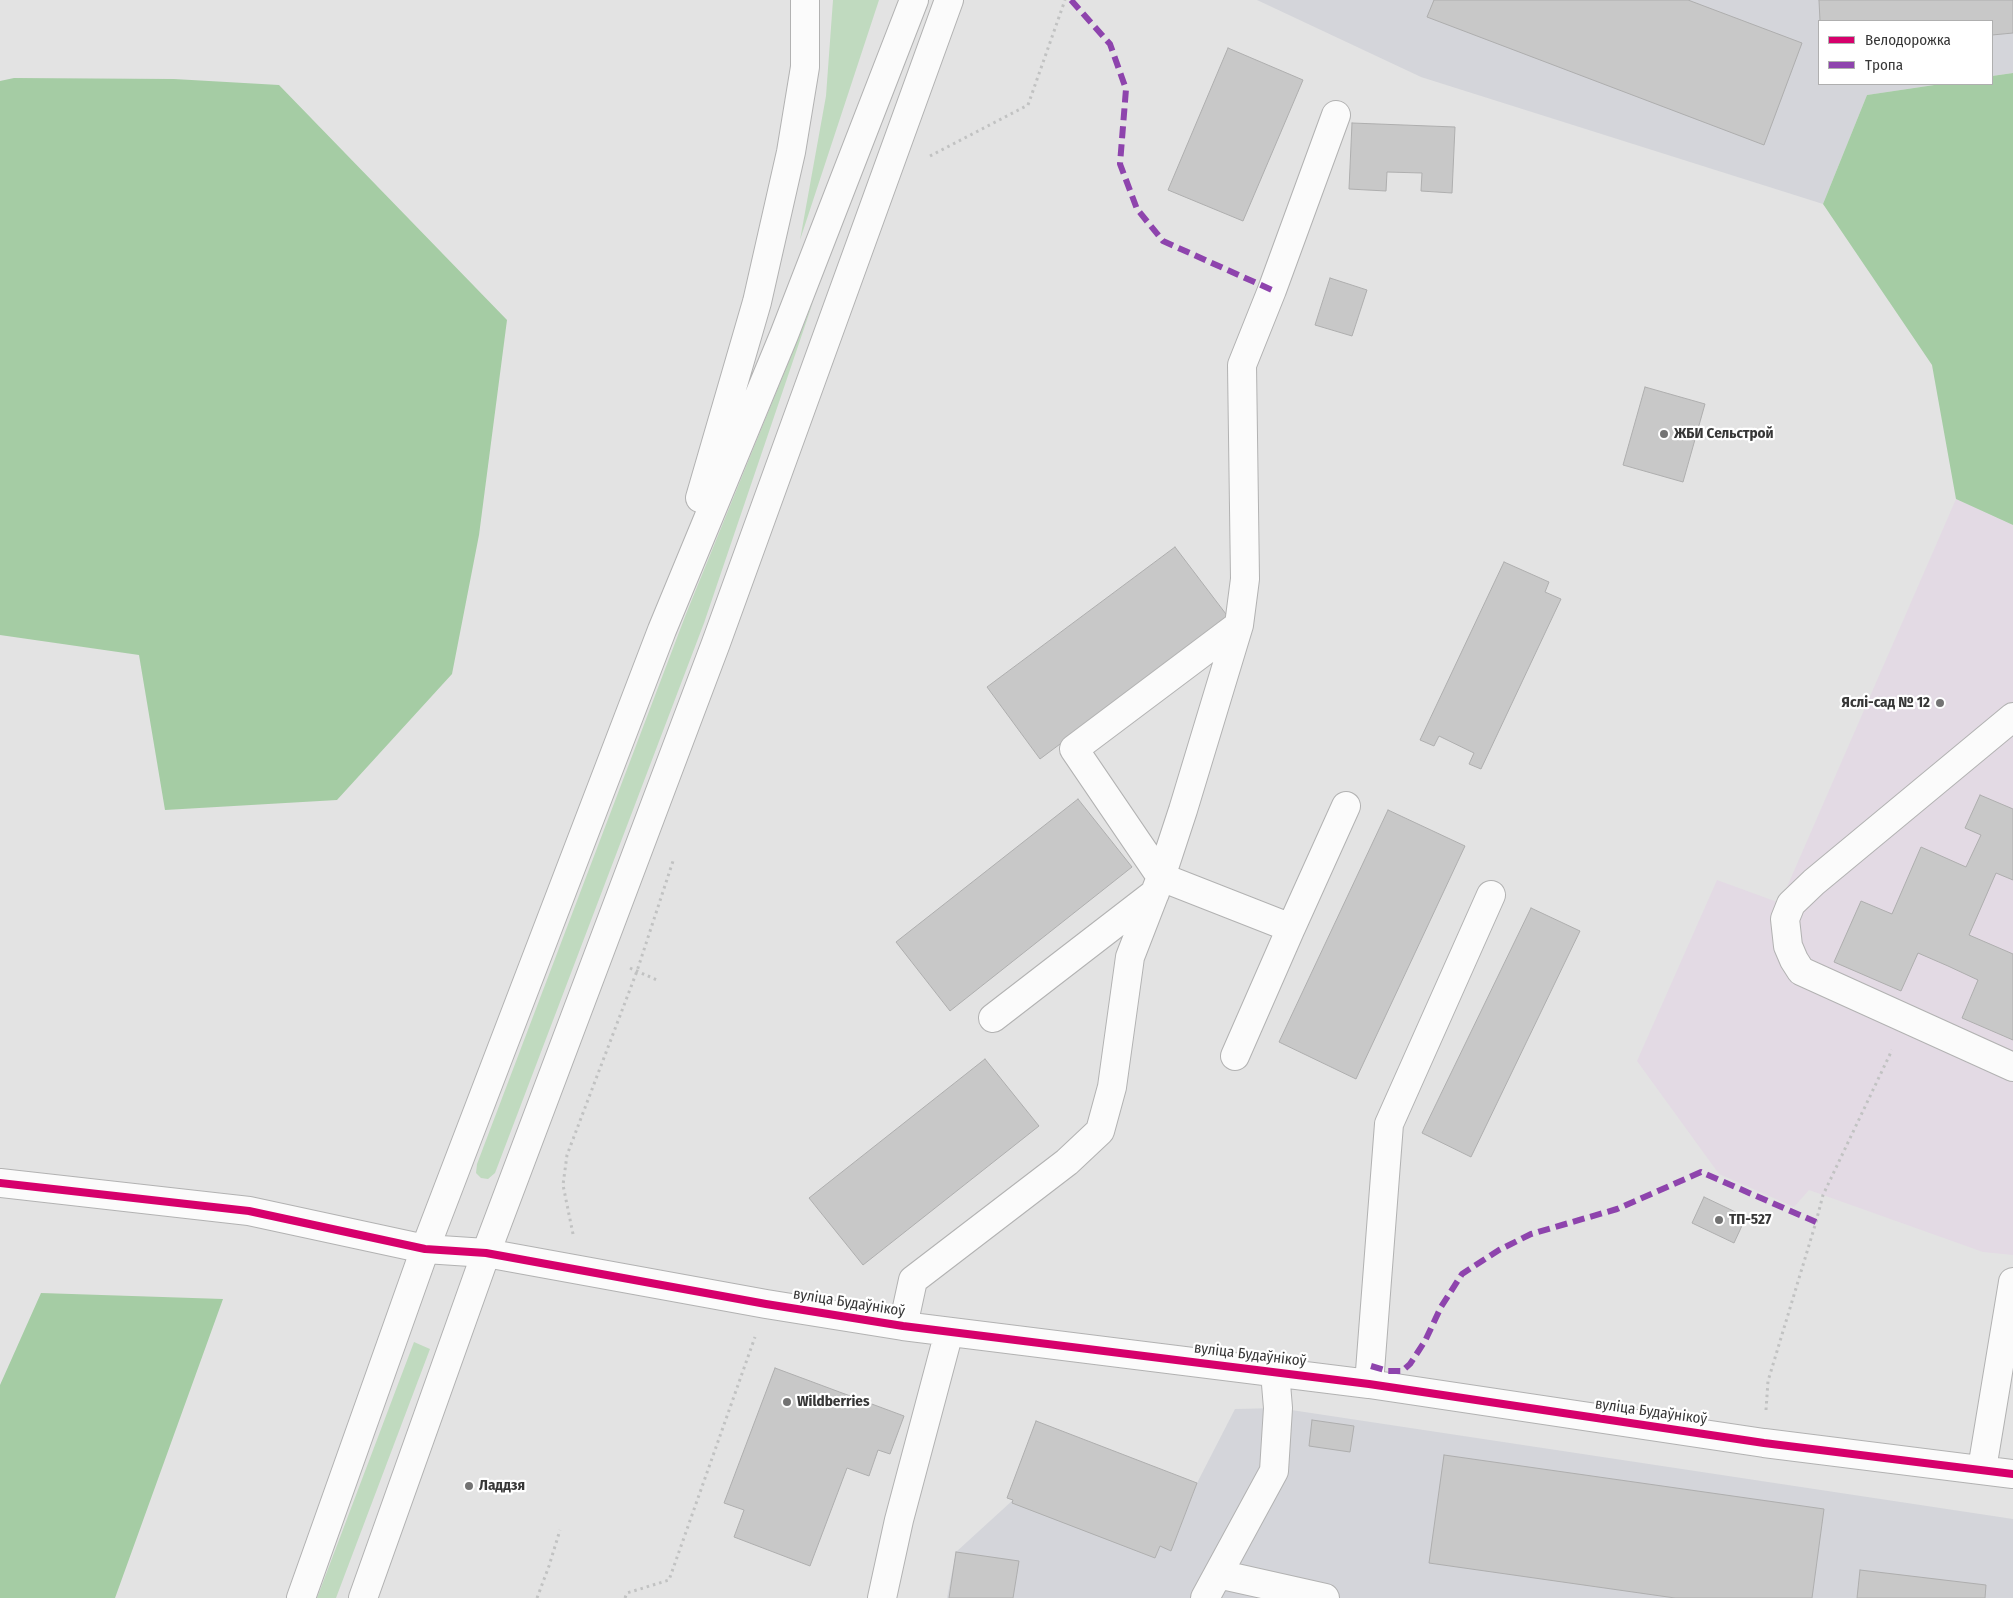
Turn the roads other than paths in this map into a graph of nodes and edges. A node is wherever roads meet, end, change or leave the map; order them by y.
1 (805, 0) edge
2 (914, 0) edge
3 (949, 0) edge
4 (1336, 115) dead end
5 (1239, 625) junction
6 (662, 630) junction
7 (2013, 717) edge
8 (1346, 806) dead end
9 (1158, 885) junction
10 (1491, 895) dead end
11 (1291, 928) junction
12 (993, 1018) dead end
13 (1235, 1056) dead end
14 (2013, 1067) edge
15 (0, 1183) edge
16 (425, 1249) junction
17 (486, 1253) junction
18 (2013, 1282) edge
19 (903, 1326) junction
20 (949, 1332) junction
21 (1275, 1372) junction
22 (1369, 1384) junction
23 (1982, 1469) junction
24 (2013, 1474) edge
25 (1218, 1574) junction
26 (301, 1598) edge
27 (363, 1598) edge
28 (882, 1598) edge
29 (1205, 1598) edge
30 (1325, 1598) edge

1 - 6 main road
2 - 6 main road
3 - 17 main road
4 - 5 main road
5 - 9 main road
5 - 9 main road
6 - 16 main road
7 - 14 main road
8 - 11 main road
9 - 11 main road
9 - 12 main road
9 - 19 main road
10 - 22 main road
11 - 13 main road
15 - 16 main road, вуліца Будаўнікоў
16 - 17 main road, вуліца Будаўнікоў
16 - 26 main road
17 - 19 main road, вуліца Будаўнікоў
17 - 27 main road
18 - 23 main road
19 - 20 main road, вуліца Будаўнікоў
20 - 21 main road, вуліца Будаўнікоў
20 - 28 main road
21 - 22 main road, вуліца Будаўнікоў
21 - 25 main road
22 - 23 main road, вуліца Будаўнікоў
23 - 24 main road, вуліца Будаўнікоў
25 - 29 main road
25 - 30 main road

